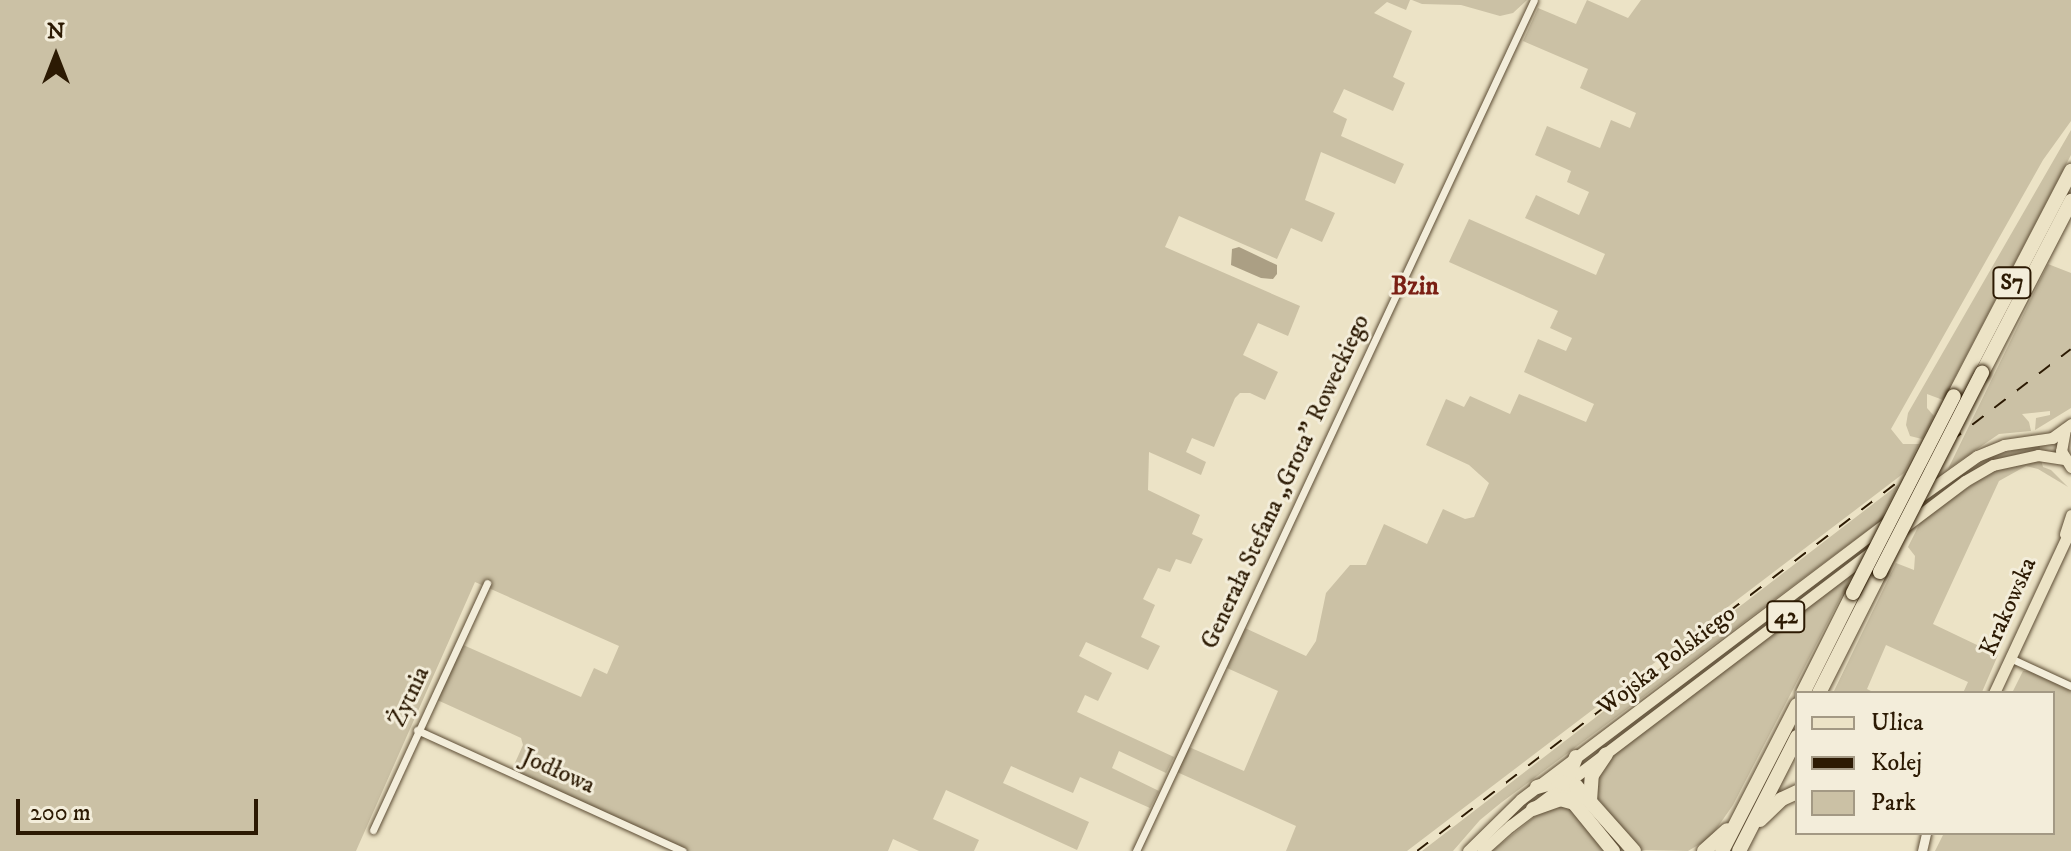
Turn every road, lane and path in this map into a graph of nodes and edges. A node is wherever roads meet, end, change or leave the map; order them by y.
1 (1534, 0) edge
2 (2071, 171) edge
3 (2071, 201) edge
4 (2068, 426) edge
5 (2067, 463) edge
6 (2071, 515) edge
7 (2071, 528) edge
8 (2064, 539) junction
9 (487, 583) dead end
10 (2010, 658) junction
11 (2071, 686) edge
12 (1804, 691) edge
13 (1823, 691) edge
14 (1995, 691) edge
15 (1795, 709) edge
16 (417, 730) junction
17 (1795, 741) edge
18 (1606, 754) junction
19 (1576, 757) junction
20 (1566, 783) junction
21 (1537, 787) junction
22 (1795, 793) edge
23 (1590, 801) junction
24 (1747, 802) junction
25 (1574, 803) junction
26 (1533, 809) junction
27 (373, 830) dead end
28 (1749, 831) junction
29 (683, 851) edge
30 (1136, 851) edge
31 (1468, 851) edge
32 (1482, 851) edge
33 (1613, 851) edge
34 (1634, 851) edge
35 (1704, 851) edge
36 (1722, 851) edge
37 (1739, 851) edge

1 - 30 street, Generała Stefana „Grota” Roweckiego
2 - 12 highway, S7, bridge
3 - 13 highway, S7, bridge
4 - 5 main road, 42
4 - 19 main road, Wojska Polskiego / 42
5 - 18 main road, Wojska Polskiego / 42
6 - 8 main road, Krakowska
7 - 8 main road, Krakowska
8 - 10 main road, Krakowska
9 - 16 street, Żytnia
10 - 11 street
10 - 14 main road, Krakowska
15 - 24 highway
16 - 27 street, Żytnia
16 - 29 street, Jodłowa
17 - 28 highway
18 - 20 main road, Wojska Polskiego / 42
18 - 23 highway
19 - 20 highway
19 - 21 main road, Wojska Polskiego / 42
20 - 21 highway
20 - 23 highway
20 - 25 highway
20 - 26 main road, Wojska Polskiego / 42
21 - 31 main road, Wojska Polskiego / 42
22 - 28 highway
23 - 34 highway
24 - 35 highway
24 - 36 highway
25 - 26 highway
25 - 33 highway
26 - 32 main road, Wojska Polskiego / 42
28 - 37 highway

